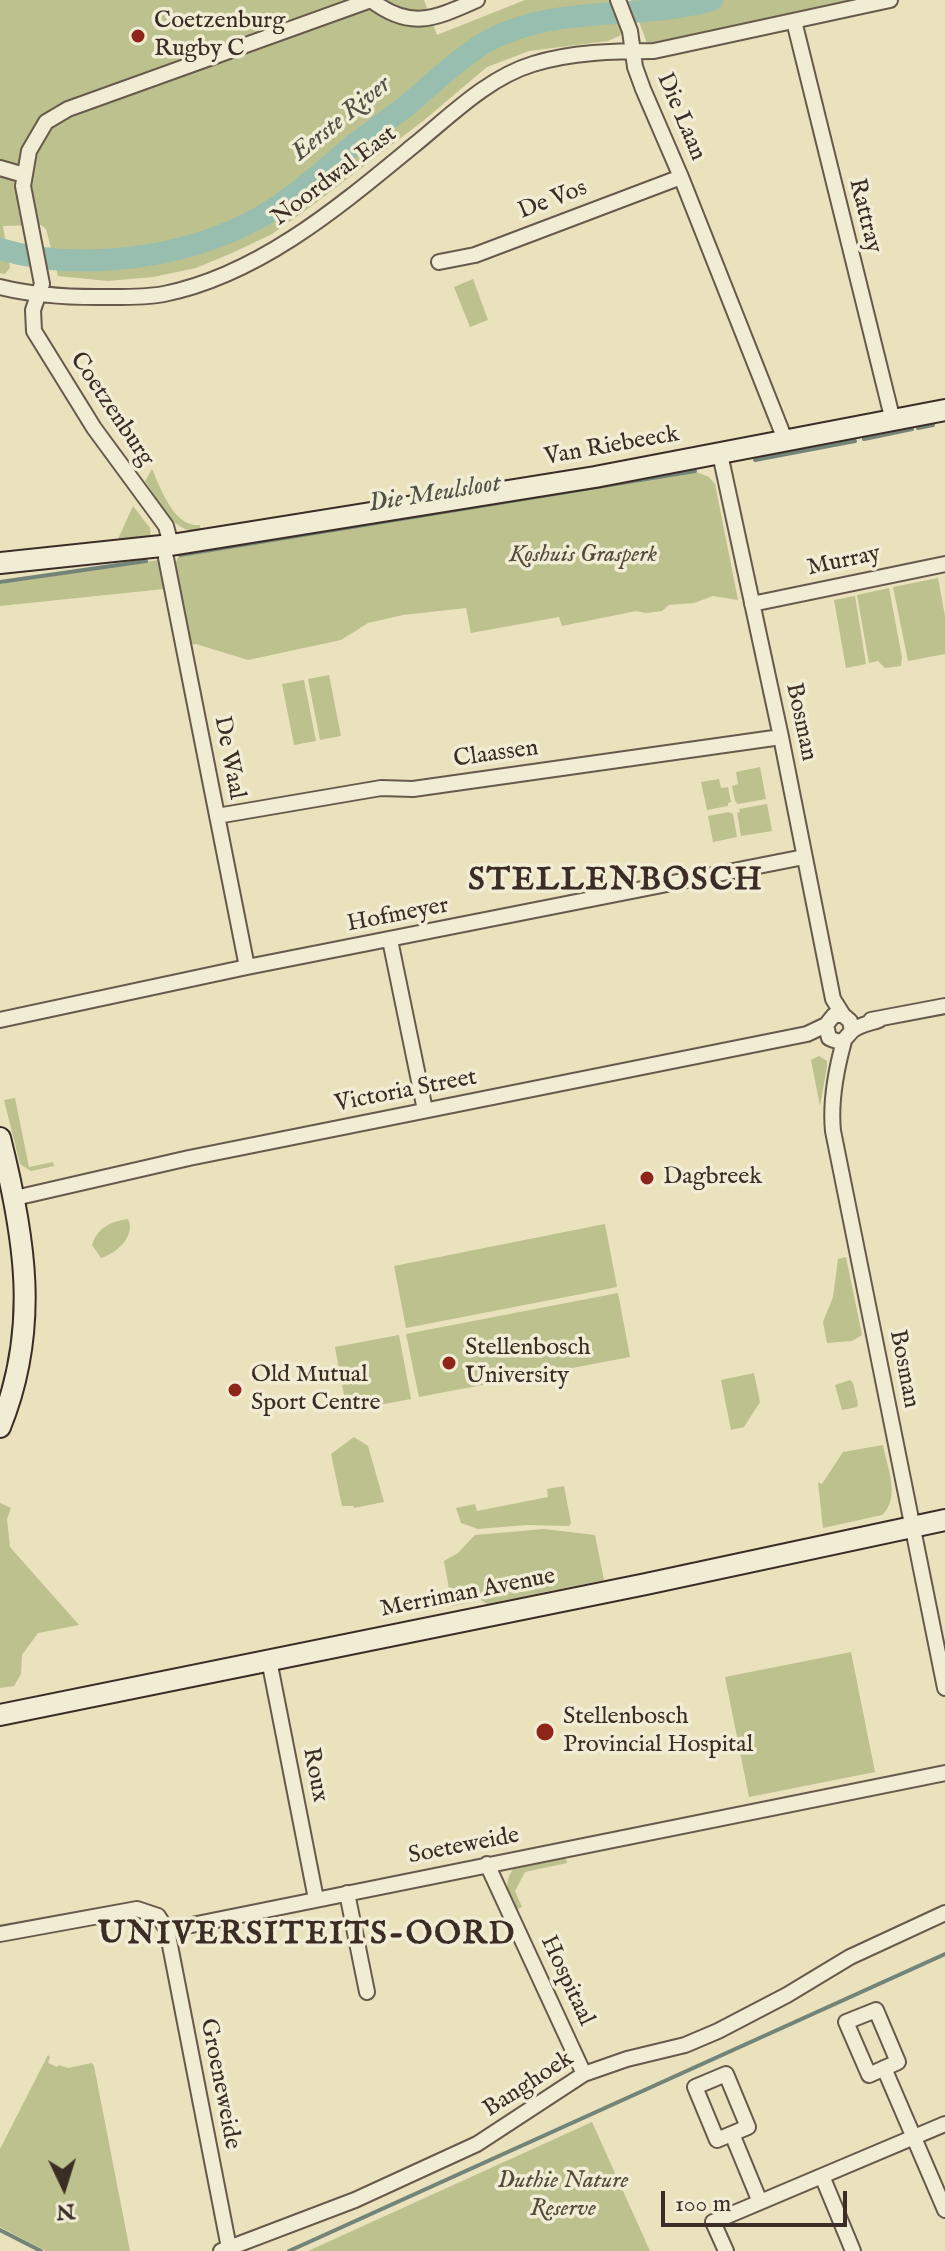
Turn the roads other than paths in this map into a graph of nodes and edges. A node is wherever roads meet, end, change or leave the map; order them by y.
1 (477, 0) edge
2 (618, 0) edge
3 (890, 0) edge
4 (794, 21) junction
5 (633, 51) junction
6 (0, 168) edge
7 (24, 175) junction
8 (681, 177) junction
9 (439, 262) dead end
10 (0, 287) edge
11 (40, 295) junction
12 (945, 410) edge
13 (893, 421) junction
14 (786, 442) junction
15 (720, 454) junction
16 (168, 552) junction
17 (0, 563) edge
18 (945, 564) edge
19 (752, 604) junction
20 (781, 737) junction
21 (217, 816) junction
22 (804, 857) junction
23 (390, 940) junction
24 (247, 967) junction
25 (945, 1006) edge
26 (0, 1020) edge
27 (839, 1029) junction
28 (425, 1110) junction
29 (0, 1138) edge
30 (15, 1198) junction
31 (0, 1427) edge
32 (945, 1520) edge
33 (913, 1526) junction
34 (269, 1660) junction
35 (945, 1688) edge
36 (0, 1715) edge
37 (945, 1773) edge
38 (487, 1864) junction
39 (347, 1893) junction
40 (316, 1899) junction
41 (945, 1913) edge
42 (167, 1930) junction
43 (0, 1934) edge
44 (367, 1992) dead end
45 (884, 2068) junction
46 (584, 2074) junction
47 (945, 2124) edge
48 (732, 2134) junction
49 (914, 2137) junction
50 (822, 2176) junction
51 (760, 2202) junction
52 (945, 2210) edge
53 (225, 2249) edge
54 (726, 2251) edge
55 (853, 2251) edge

1 - 7 street
2 - 5 street
3 - 4 street, Die Laan
4 - 5 street, Die Laan
4 - 13 street, Rattray
5 - 8 street, Die Laan
5 - 11 street, Noordwal East
6 - 7 street
7 - 11 street, Coetzenburg
8 - 9 street, De Vos
8 - 14 street, Die Laan
10 - 11 street, Noordwal East
11 - 16 street, Coetzenburg
12 - 13 street, Van Riebeeck
13 - 14 street, Van Riebeeck
14 - 15 street, Van Riebeeck
15 - 16 street, Van Riebeeck
15 - 19 street, Bosman
16 - 17 street, Van Riebeeck
16 - 21 street, De Waal
18 - 19 street, Murray
19 - 20 street, Bosman
20 - 21 street, Claassen
20 - 22 street, Bosman
21 - 24 street, De Waal
22 - 23 street, Hofmeyer
22 - 27 street, Bosman
23 - 24 street, Hofmeyer
23 - 28 street
24 - 26 street, Hofmeyer
25 - 27 street, Victoria Street
27 - 28 street, Victoria Street
27 - 33 street, Bosman
28 - 30 street, Victoria Street
29 - 30 street
30 - 31 street
32 - 33 street, Merriman Avenue
33 - 34 street, Merriman Avenue
33 - 35 street, Bosman
34 - 36 street, Merriman Avenue
34 - 40 street, Roux
37 - 38 street, Soeteweide
38 - 39 street, Soeteweide
38 - 46 street, Hospitaal
39 - 40 street, Soeteweide
39 - 44 street
40 - 42 street, Soeteweide
41 - 46 street, Banghoek
42 - 43 street
42 - 53 street, Groeneweide
45 - 45 street
45 - 49 street
46 - 53 street, Banghoek
47 - 49 street
48 - 48 street
48 - 51 street
49 - 50 street
49 - 52 street
50 - 51 street
50 - 55 street
51 - 54 street

